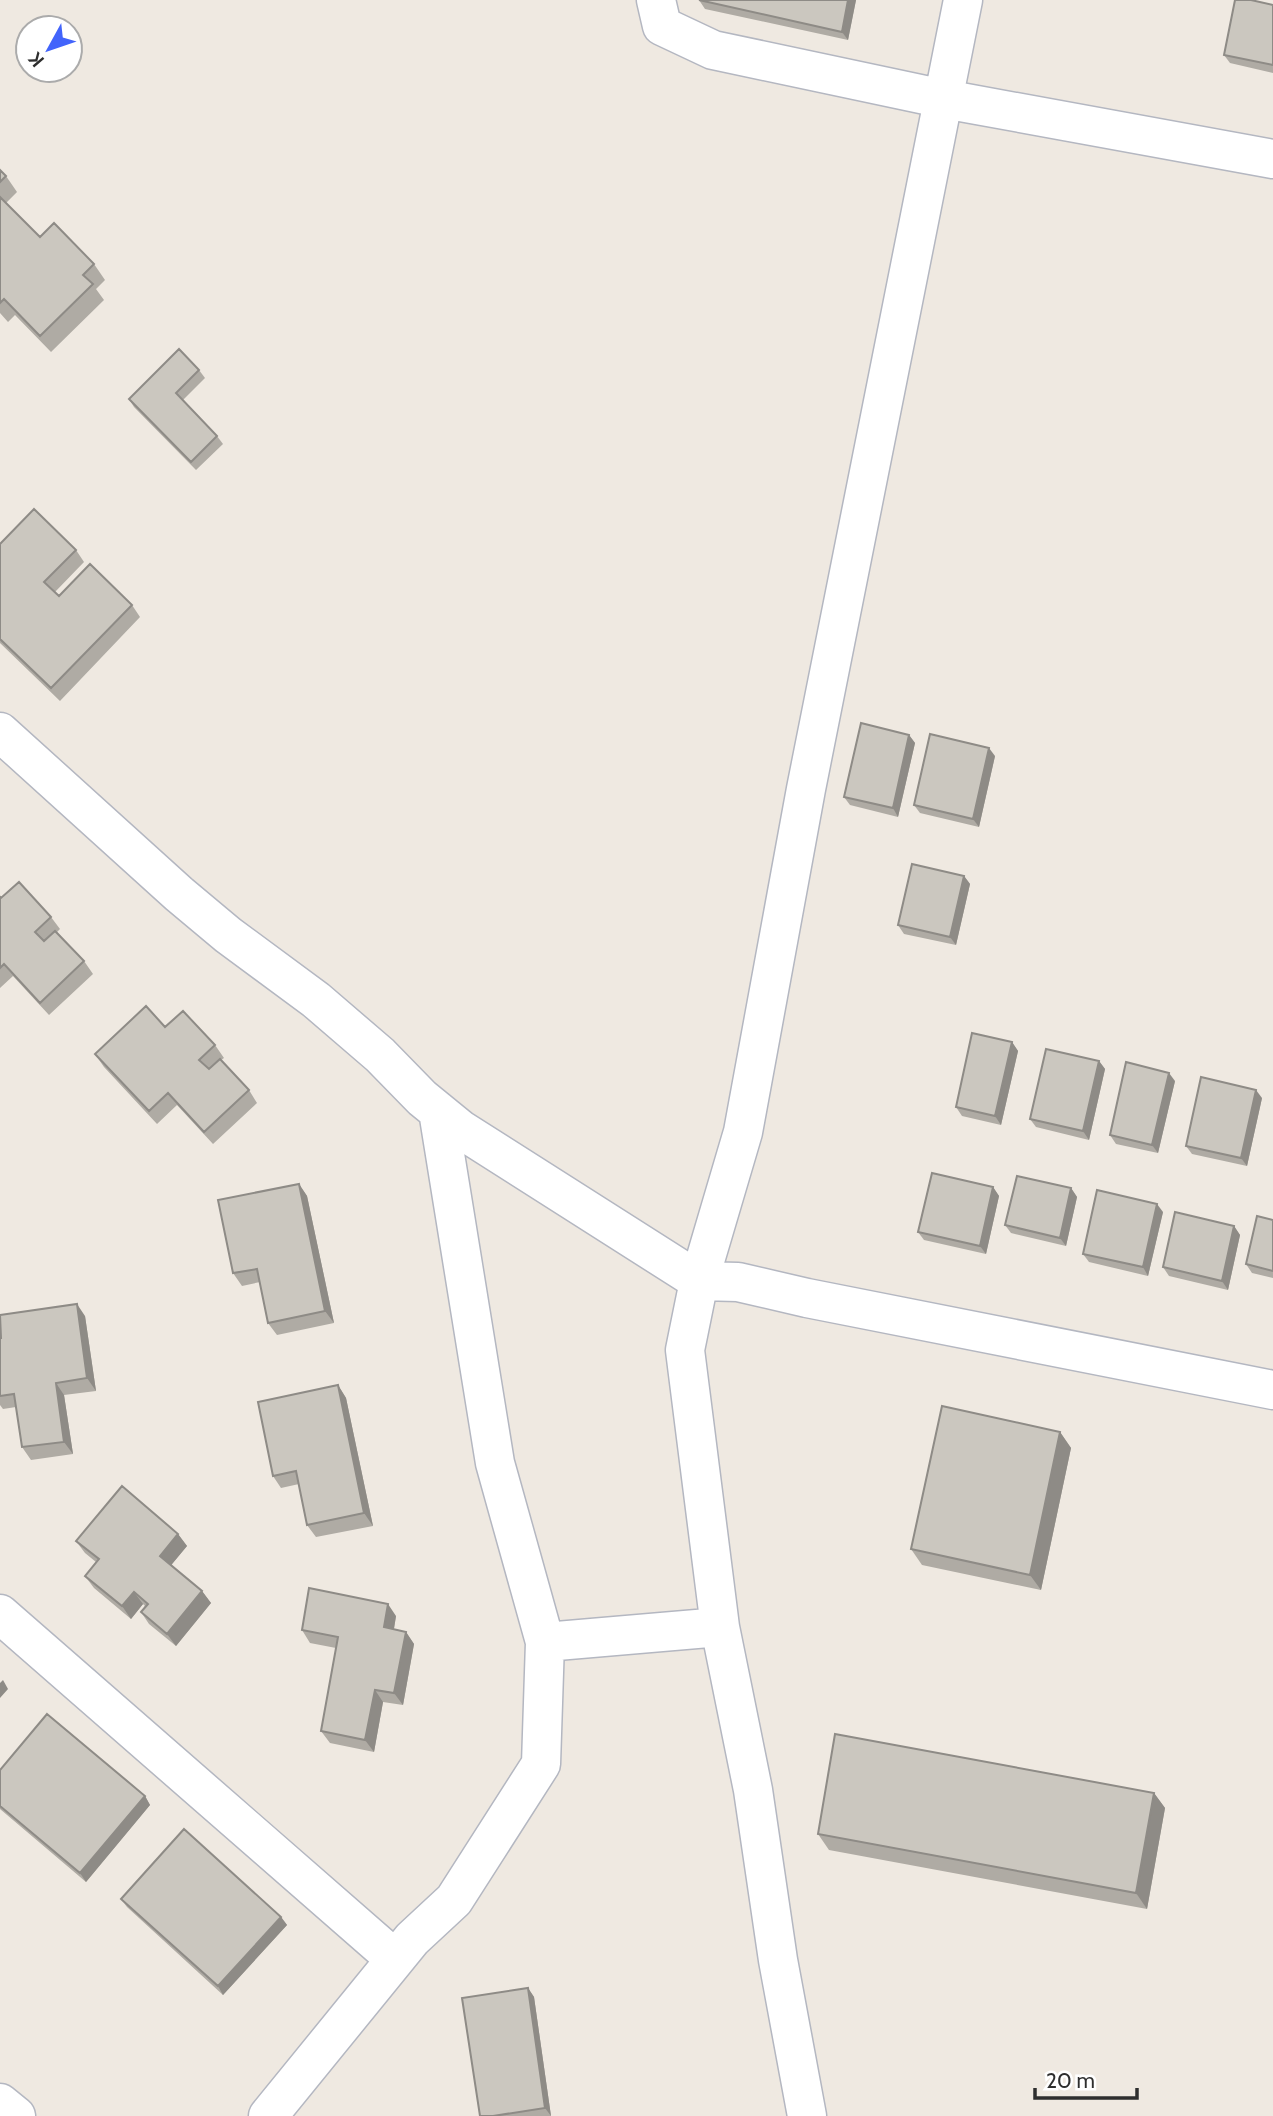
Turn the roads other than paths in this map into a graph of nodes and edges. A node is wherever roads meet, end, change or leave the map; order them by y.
1 (656, 0) edge
2 (963, 0) edge
3 (944, 99) junction
4 (1273, 159) edge
5 (0, 732) edge
6 (438, 1111) junction
7 (699, 1281) junction
8 (1273, 1390) edge
9 (0, 1614) edge
10 (720, 1627) junction
11 (545, 1642) junction
12 (395, 1959) junction
13 (0, 2103) edge
14 (16, 2116) edge
15 (268, 2116) edge
16 (807, 2116) edge

1 - 3 street
2 - 3 street
3 - 4 street
3 - 7 street
5 - 6 street
6 - 7 street
6 - 11 street
7 - 8 street
7 - 10 street
9 - 12 street
10 - 11 street
10 - 16 street
11 - 12 street
12 - 15 street
13 - 14 street

